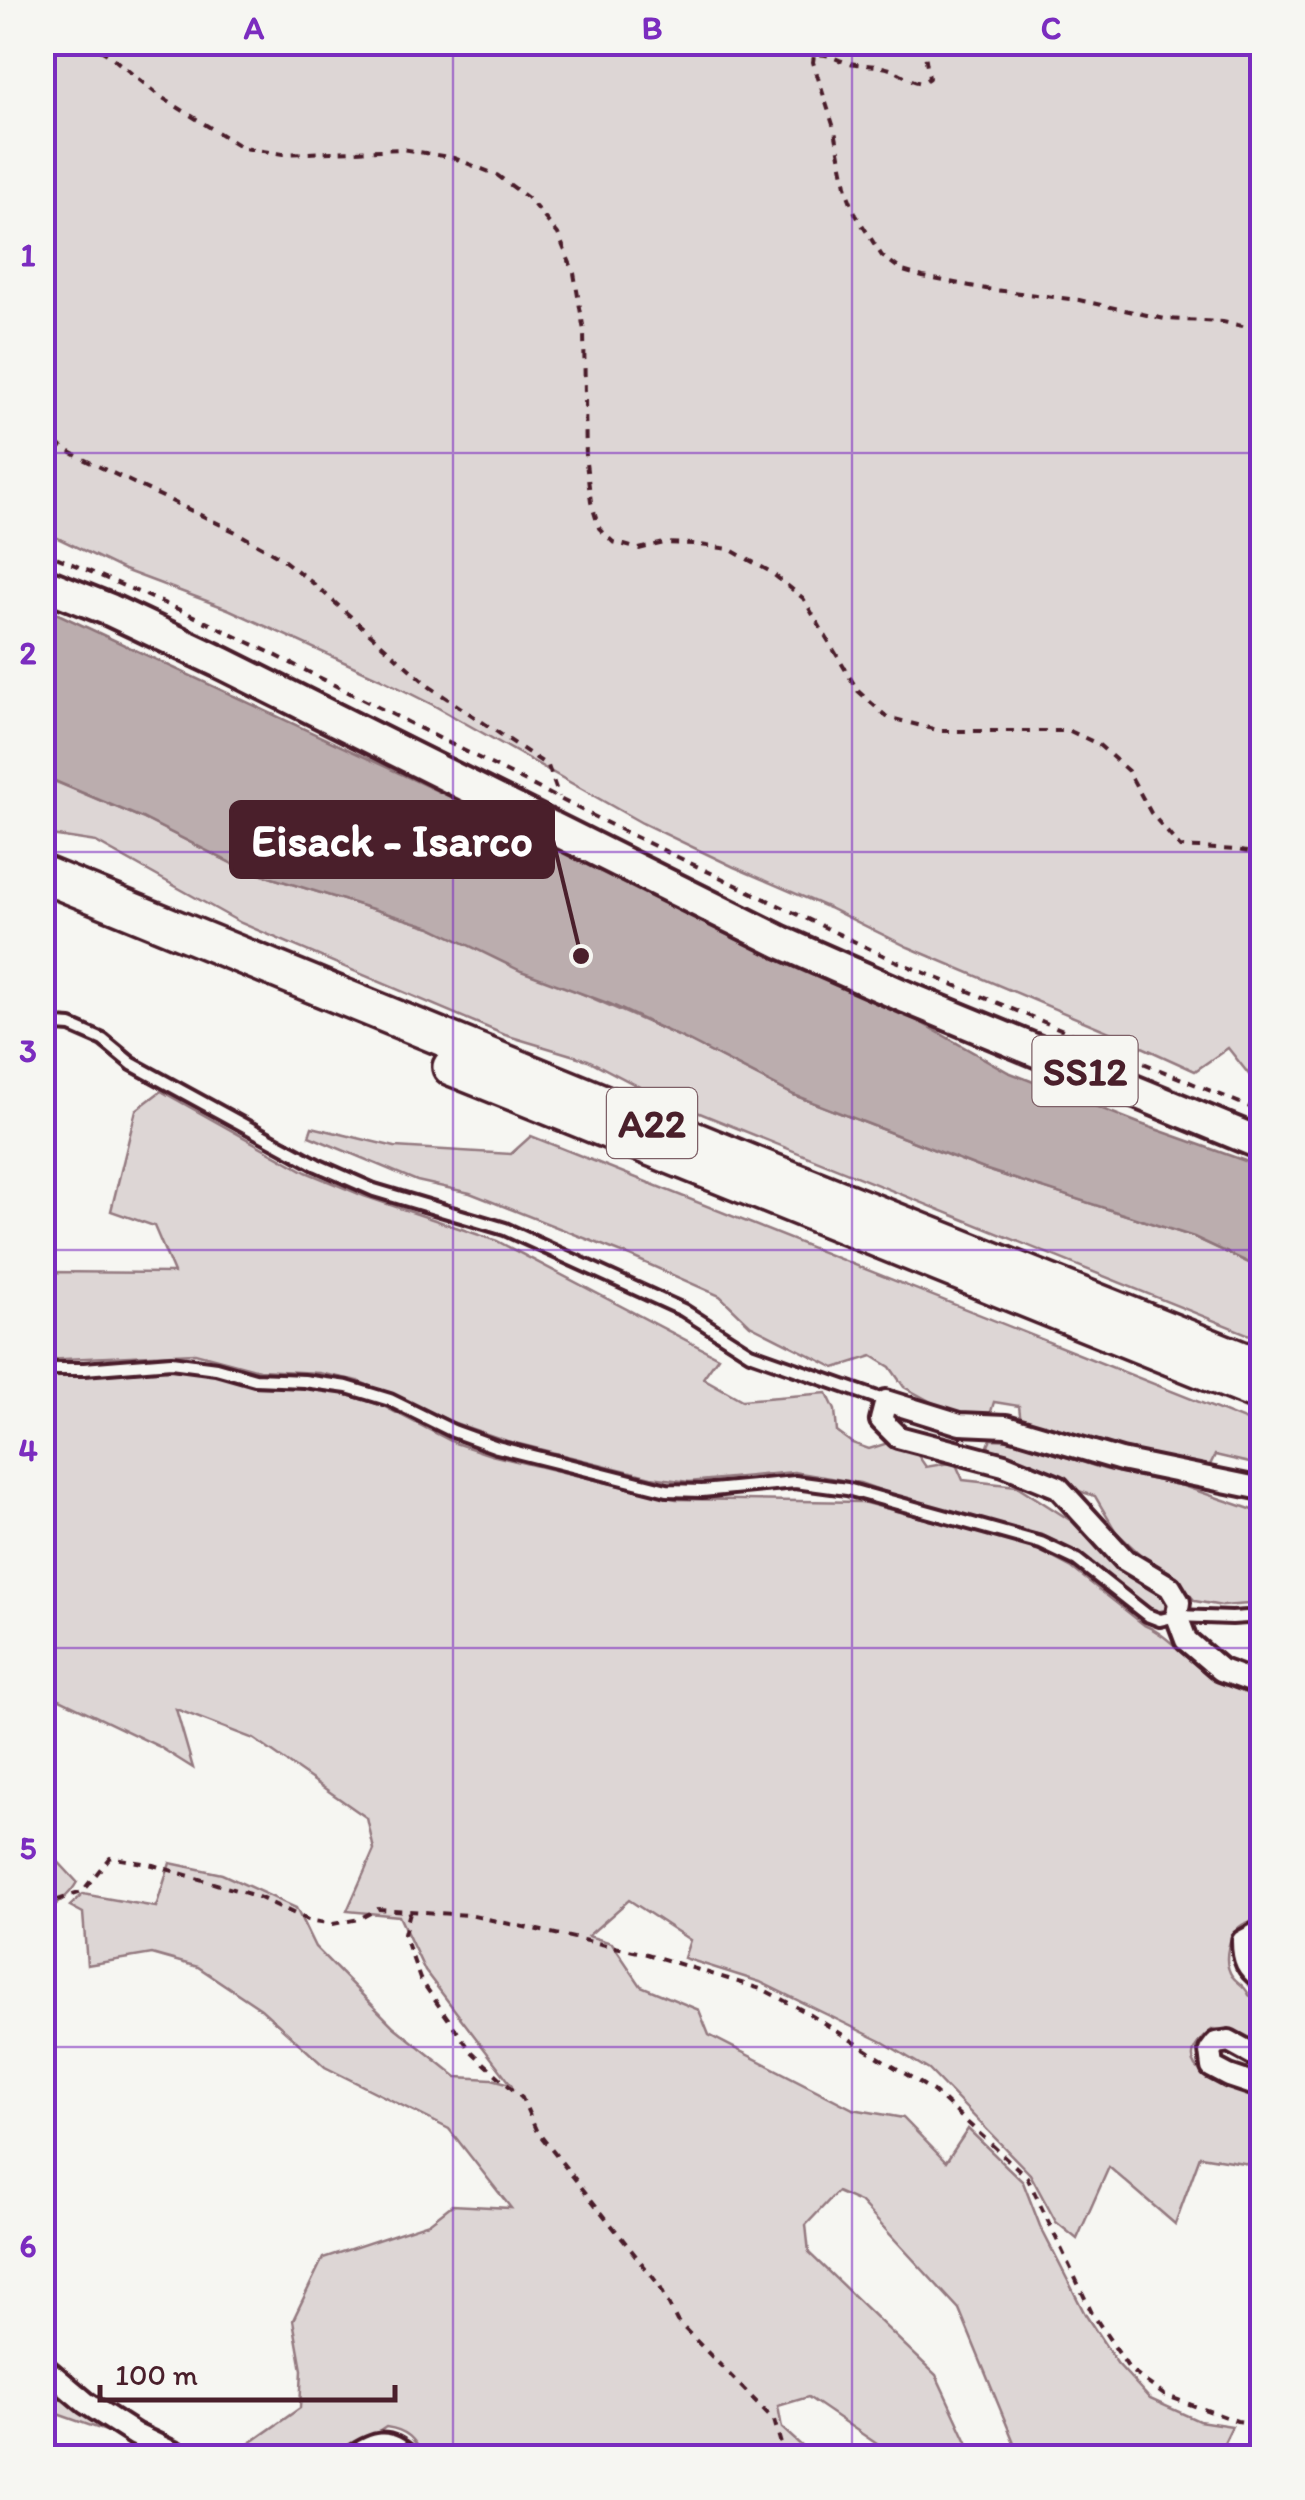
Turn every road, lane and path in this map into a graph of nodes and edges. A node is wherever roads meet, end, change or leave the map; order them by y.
1 (86, 42) edge
2 (923, 42) edge
3 (1262, 330) edge
4 (42, 436) edge
5 (42, 551) edge
6 (42, 582) edge
7 (560, 799) junction
8 (1262, 855) edge
9 (42, 874) edge
10 (42, 900) edge
11 (42, 1024) edge
12 (1262, 1112) edge
13 (1262, 1144) edge
14 (1262, 1368) edge
15 (42, 1369) edge
16 (1262, 1394) edge
17 (886, 1401) junction
18 (1262, 1490) edge
19 (1177, 1616) junction
20 (1262, 1616) edge
21 (1262, 1685) edge
22 (42, 1905) edge
23 (410, 1912) junction
24 (1262, 1935) edge
25 (1262, 1979) edge
26 (1262, 2060) edge
27 (1262, 2087) edge
28 (42, 2366) edge
29 (1262, 2424) edge
30 (184, 2458) edge
31 (352, 2458) edge
32 (409, 2458) edge
33 (785, 2458) edge

1 - 8 path
2 - 3 path
4 - 7 path
5 - 7 path
6 - 13 main road, SS12
7 - 12 path
9 - 14 highway, A22
10 - 16 highway, A22
11 - 17 lane
15 - 19 lane
17 - 18 street
17 - 19 street
19 - 20 lane
19 - 21 street
22 - 23 path
23 - 29 path
23 - 33 path
24 - 25 street
26 - 27 street
28 - 30 street
31 - 32 street

